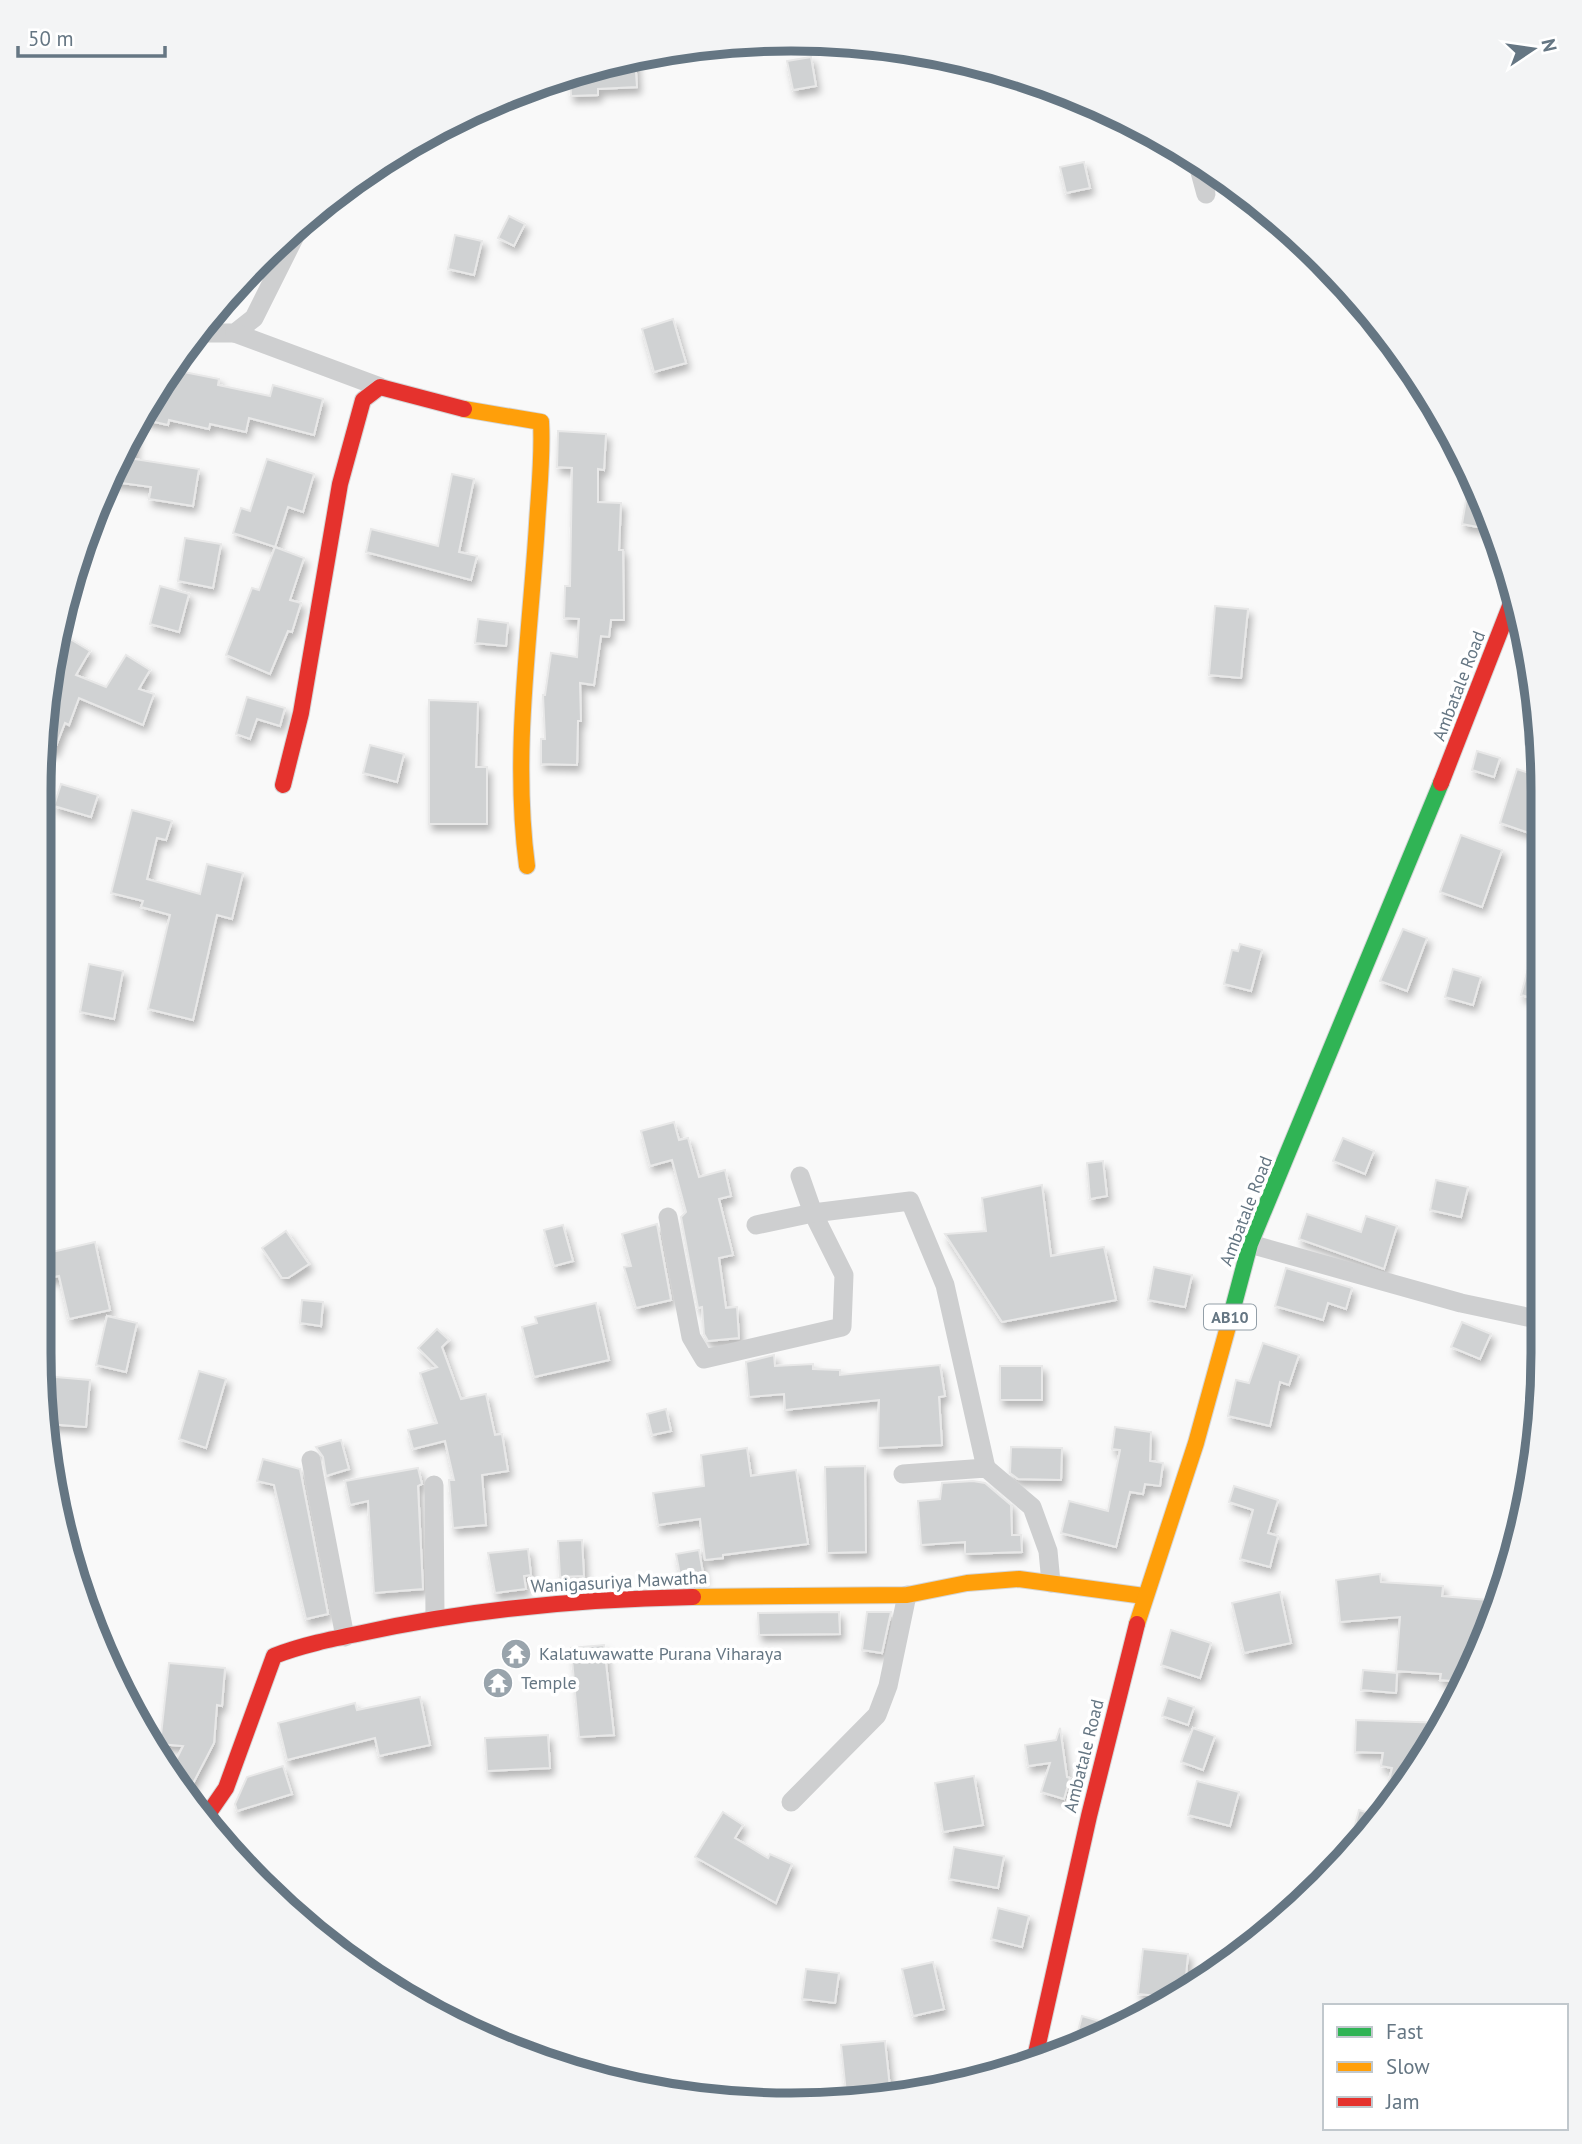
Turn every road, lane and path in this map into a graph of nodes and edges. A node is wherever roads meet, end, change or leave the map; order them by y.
1 (1202, 176) edge
2 (1206, 194) dead end
3 (289, 247) edge
4 (210, 333) edge
5 (235, 333) junction
6 (380, 387) junction
7 (1509, 611) edge
8 (283, 785) dead end
9 (527, 866) dead end
10 (800, 1175) dead end
11 (813, 1213) junction
12 (667, 1217) dead end
13 (756, 1225) dead end
14 (1250, 1244) junction
15 (1531, 1318) edge
16 (311, 1460) dead end
17 (986, 1468) junction
18 (903, 1474) dead end
19 (434, 1485) dead end
20 (1051, 1583) junction
21 (908, 1595) junction
22 (1144, 1596) junction
23 (435, 1618) junction
24 (345, 1637) junction
25 (791, 1802) dead end
26 (210, 1811) edge
27 (1036, 2051) edge

1 - 2 street
3 - 5 street
4 - 5 street
5 - 6 street
6 - 8 street
6 - 9 street
7 - 14 street, Ambatale Road / AB10
10 - 11 street
11 - 12 street
11 - 13 street
11 - 17 street
14 - 15 street
14 - 22 street, Ambatale Road / AB10
16 - 24 street
17 - 18 street
17 - 20 street
19 - 23 street
20 - 21 street, Wanigasuriya Mawatha
20 - 22 street, Wanigasuriya Mawatha
21 - 23 street, Wanigasuriya Mawatha
21 - 25 street
22 - 27 street, Ambatale Road / AB10
23 - 24 street, Wanigasuriya Mawatha
24 - 26 street, Wanigasuriya Mawatha

